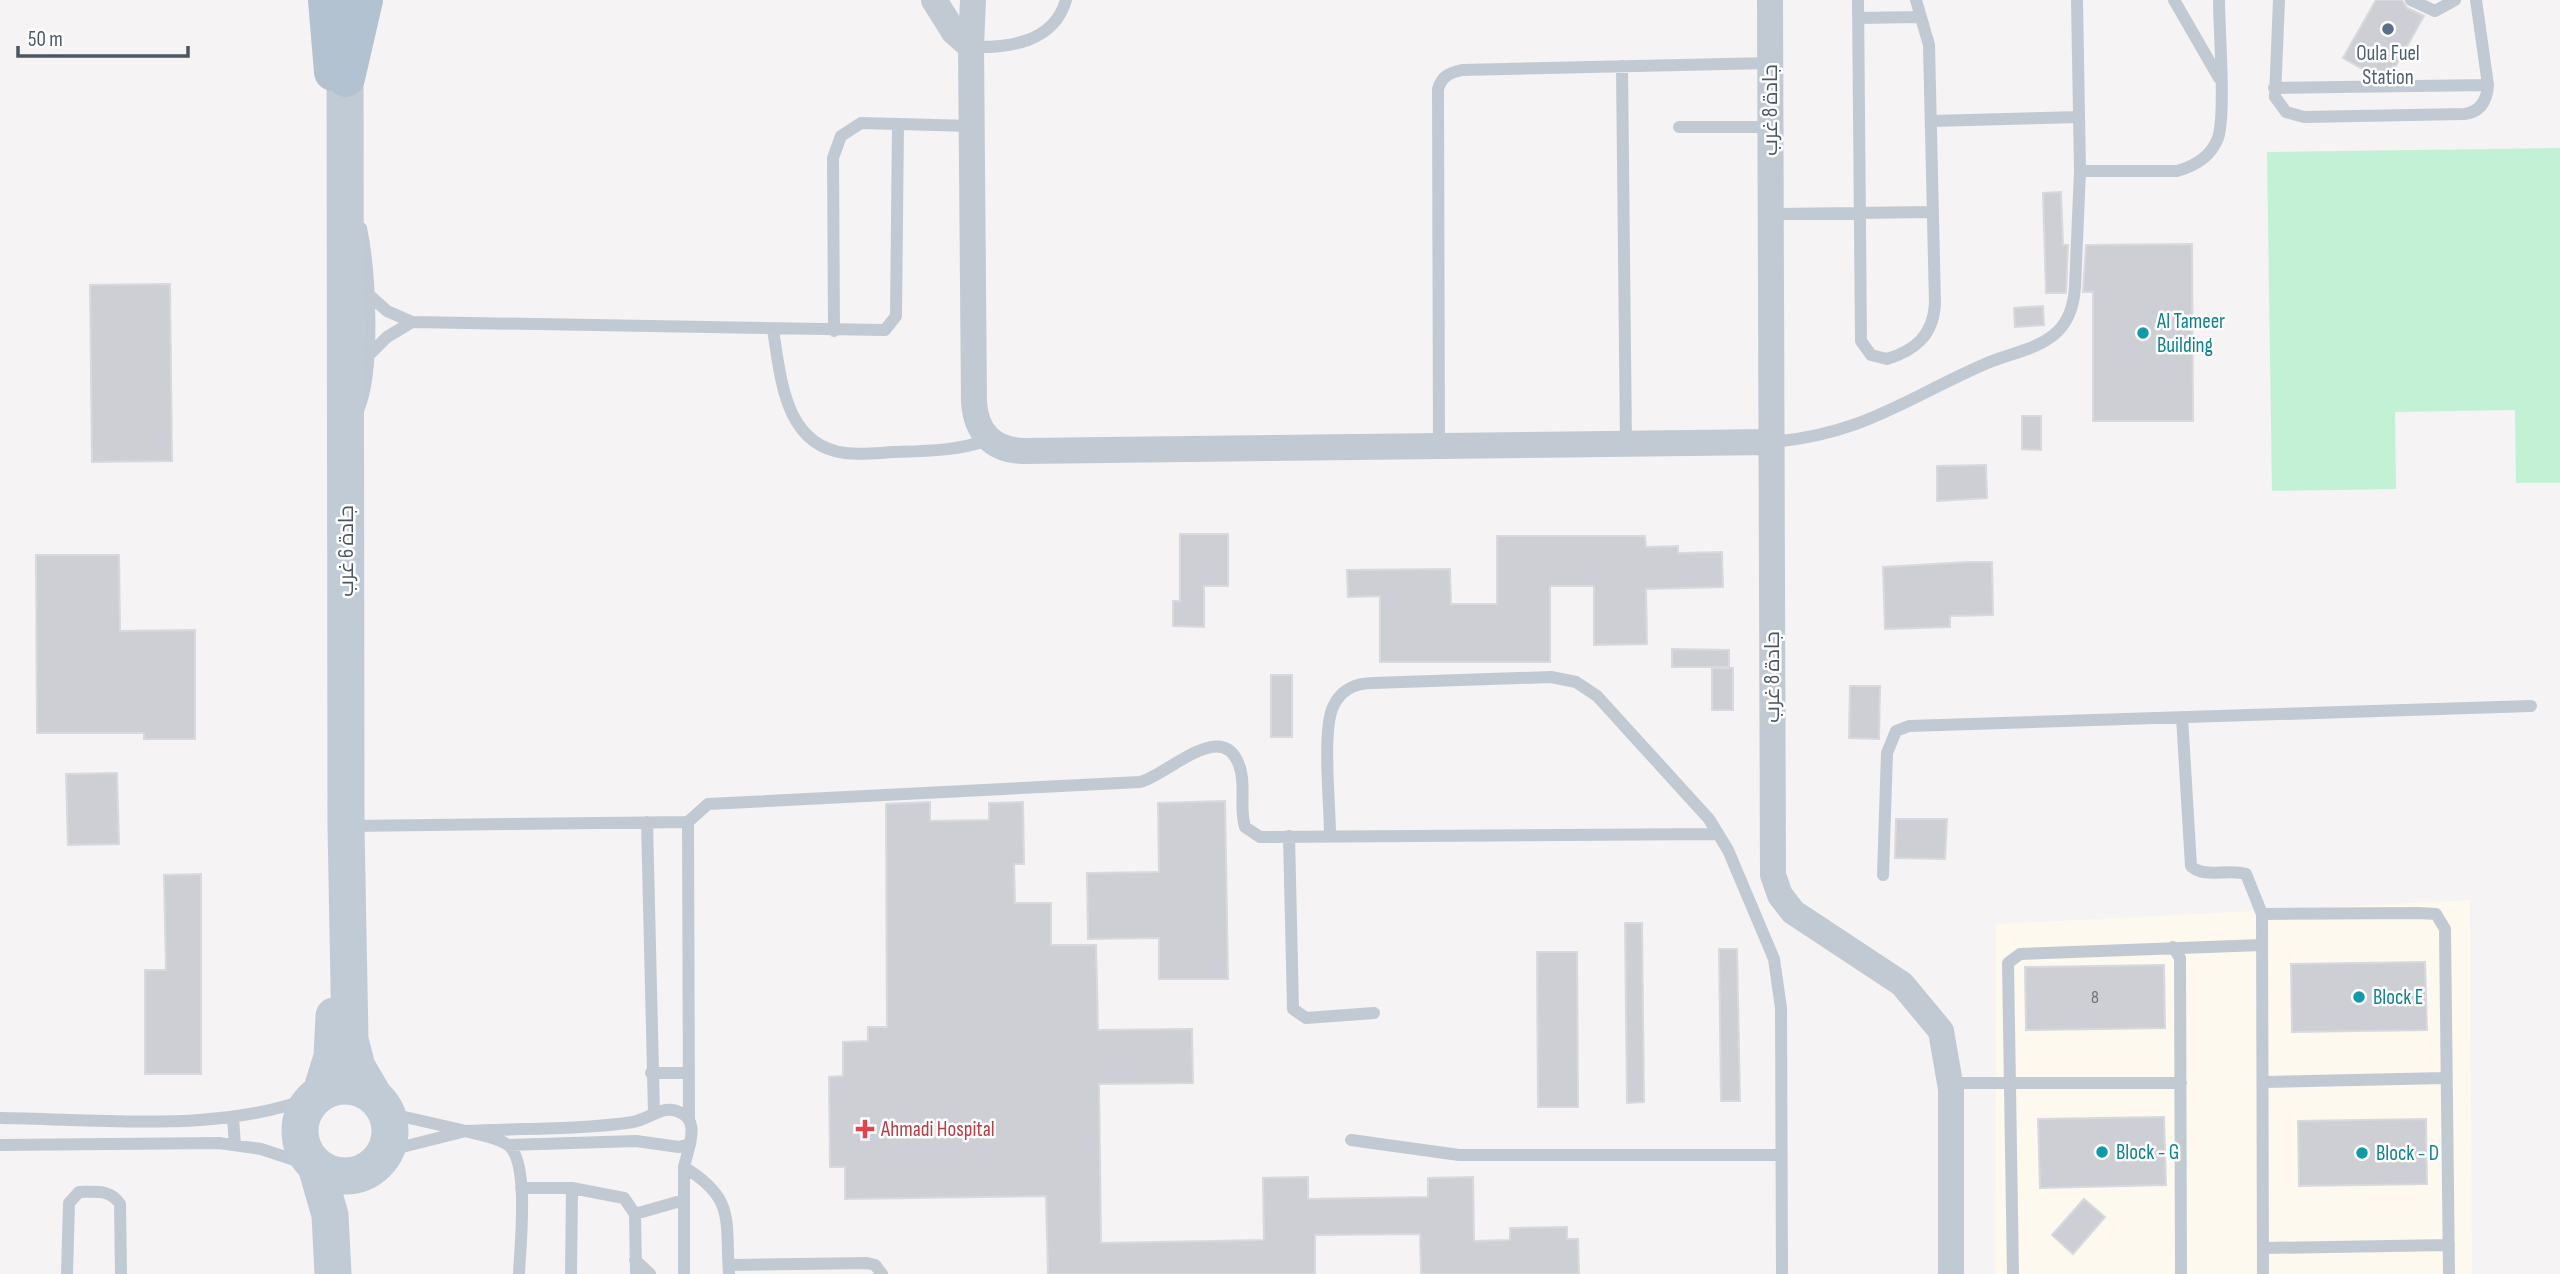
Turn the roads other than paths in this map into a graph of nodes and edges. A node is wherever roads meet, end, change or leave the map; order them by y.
1 (330, 0) edge
2 (344, 0) edge
3 (364, 0) edge
4 (934, 0) edge
5 (973, 0) edge
6 (1066, 0) edge
7 (1770, 0) edge
8 (1858, 0) edge
9 (1916, 0) edge
10 (2077, 0) edge
11 (2174, 0) edge
12 (2219, 0) edge
13 (2279, 0) edge
14 (2411, 0) edge
15 (2455, 0) edge
16 (2476, 0) edge
17 (1920, 17) junction
18 (1858, 19) junction
19 (971, 47) junction
20 (1770, 63) junction
21 (1622, 66) junction
22 (340, 75) junction
23 (2220, 79) junction
24 (2488, 85) junction
25 (2274, 88) junction
26 (2079, 117) junction
27 (1931, 121) junction
28 (898, 124) junction
29 (972, 126) junction
30 (1679, 127) dead end
31 (1770, 127) junction
32 (2080, 171) junction
33 (346, 187) junction
34 (1933, 212) junction
35 (1860, 213) junction
36 (1770, 214) junction
37 (367, 293) junction
38 (412, 322) junction
39 (773, 330) junction
40 (834, 331) junction
41 (367, 357) junction
42 (346, 433) junction
43 (988, 440) junction
44 (1771, 442) junction
45 (1626, 446) junction
46 (1439, 447) junction
47 (2531, 706) dead end
48 (2182, 717) junction
49 (647, 822) junction
50 (688, 822) junction
51 (346, 826) junction
52 (1330, 834) junction
53 (1718, 834) junction
54 (1289, 836) junction
55 (1883, 875) dead end
56 (2262, 914) junction
57 (2262, 945) junction
58 (2173, 947) junction
59 (1374, 1013) dead end
60 (651, 1073) junction
61 (687, 1073) junction
62 (2446, 1077) junction
63 (2263, 1082) junction
64 (1950, 1083) junction
65 (2181, 1083) junction
66 (2010, 1084) junction
67 (318, 1094) junction
68 (380, 1104) junction
69 (654, 1113) junction
70 (0, 1118) edge
71 (233, 1118) junction
72 (689, 1119) junction
73 (173, 1120) junction
74 (466, 1130) junction
75 (1351, 1139) dead end
76 (690, 1143) junction
77 (173, 1144) junction
78 (235, 1145) junction
79 (508, 1145) junction
80 (0, 1146) edge
81 (1780, 1155) junction
82 (378, 1160) junction
83 (315, 1166) junction
84 (684, 1167) junction
85 (521, 1188) junction
86 (572, 1188) junction
87 (684, 1199) junction
88 (635, 1214) junction
89 (2449, 1245) junction
90 (2263, 1248) junction
91 (635, 1260) junction
92 (729, 1269) edge
93 (67, 1274) edge
94 (121, 1274) edge
95 (333, 1274) edge
96 (348, 1274) edge
97 (519, 1274) edge
98 (571, 1274) edge
99 (636, 1274) edge
100 (650, 1274) edge
101 (684, 1274) edge
102 (882, 1274) edge
103 (1782, 1274) edge
104 (1951, 1274) edge
105 (2013, 1274) edge
106 (2181, 1274) edge
107 (2263, 1274) edge
108 (2449, 1274) edge

1 - 22 main road
2 - 22 main road, جادة 6 غرب
3 - 22 main road
4 - 19 street
5 - 19 street
6 - 19 lane
7 - 20 street, جادة 8 غرب
8 - 18 lane
9 - 17 lane
10 - 26 lane
11 - 23 lane
12 - 23 lane
13 - 25 lane
14 - 15 lane
16 - 24 lane
17 - 18 lane
17 - 27 lane
18 - 35 lane
19 - 29 street
20 - 21 lane
20 - 31 street, جادة 8 غرب
21 - 45 lane
21 - 46 lane
22 - 33 main road, جادة 6 غرب
22 - 67 main road, جادة 6 غرب
23 - 32 lane
24 - 25 lane
24 - 25 lane
26 - 27 lane
26 - 32 lane
27 - 34 lane
28 - 29 lane
28 - 40 lane
28 - 40 lane
29 - 43 street
30 - 31 lane
31 - 36 street, جادة 8 غرب
32 - 44 lane
33 - 37 lane
33 - 42 main road, جادة 6 غرب
34 - 35 lane
34 - 35 lane
35 - 36 lane
36 - 44 street, جادة 8 غرب
37 - 38 lane
37 - 41 lane
38 - 39 lane
38 - 41 lane
39 - 40 lane
39 - 43 lane
41 - 42 lane
42 - 51 main road, جادة 6 غرب
43 - 46 street
44 - 45 street
44 - 64 street, جادة 8 غرب
45 - 46 street
47 - 48 lane
48 - 55 lane
48 - 56 lane
49 - 50 lane
49 - 51 lane
49 - 60 lane
50 - 54 lane
50 - 61 lane
51 - 68 main road, جادة 6 غرب
52 - 53 lane
52 - 53 lane
52 - 54 lane
53 - 81 lane
54 - 59 lane
56 - 57 lane
56 - 62 lane
57 - 58 lane
57 - 63 lane
58 - 65 lane
58 - 66 lane
60 - 61 lane
60 - 69 lane
61 - 72 lane
62 - 63 lane
62 - 89 lane
63 - 90 lane
64 - 66 lane
64 - 104 street, جادة 8 غرب
65 - 66 lane
65 - 106 lane
66 - 105 lane
67 - 68 main road
67 - 71 lane
67 - 83 main road
68 - 74 lane
68 - 82 main road
69 - 72 lane
69 - 74 lane
70 - 73 lane
71 - 73 lane
71 - 78 lane
72 - 76 lane
73 - 77 lane
74 - 79 lane
74 - 82 lane
75 - 81 lane
76 - 79 lane
76 - 84 lane
77 - 78 lane
77 - 80 lane
78 - 83 lane
79 - 85 lane
81 - 103 lane
82 - 83 main road
82 - 96 main road
83 - 95 main road
84 - 87 lane
84 - 92 lane
85 - 86 lane
85 - 97 lane
86 - 88 lane
86 - 98 lane
87 - 88 lane
87 - 101 lane
88 - 91 lane
89 - 90 lane
89 - 108 lane
90 - 107 lane
91 - 99 lane
91 - 100 lane
92 - 102 lane
93 - 94 lane

